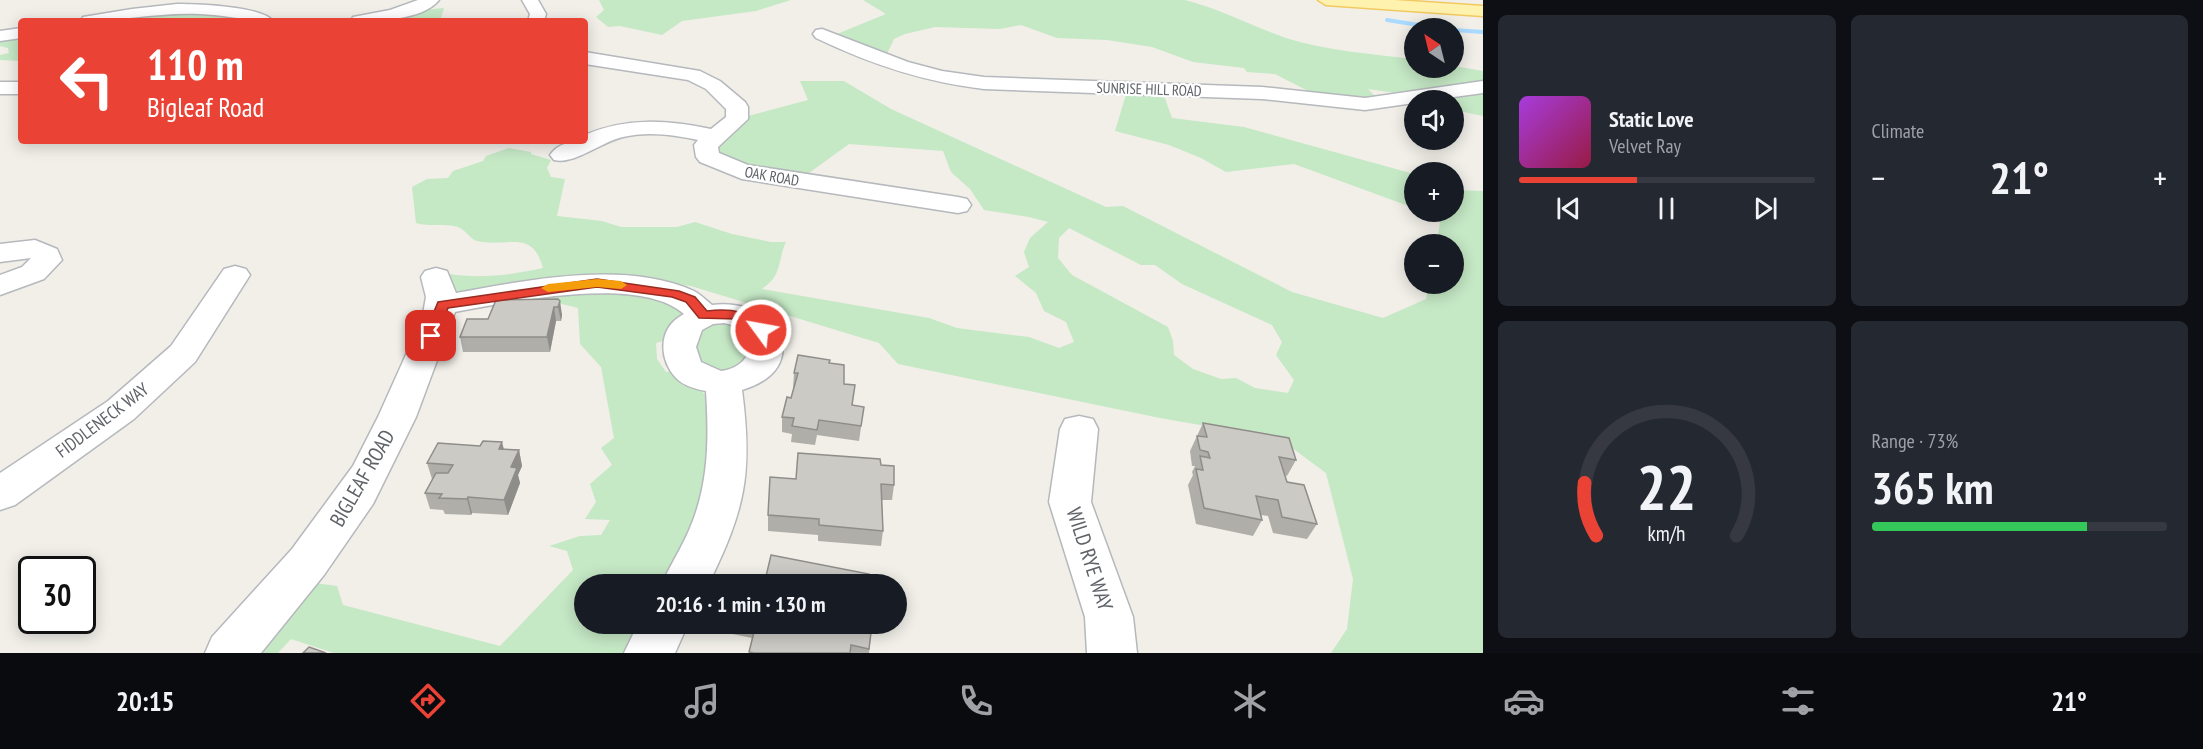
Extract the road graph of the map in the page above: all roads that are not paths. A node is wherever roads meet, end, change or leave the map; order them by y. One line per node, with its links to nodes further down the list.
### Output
1 (430, 0): 7 (street)
2 (530, 0): 8 (street)
3 (1326, 0): 4 (main road)
4 (1483, 11)
5 (108, 18): 6 (street)
6 (258, 18)
7 (372, 18)
8 (537, 18)
9 (18, 33): 11 (street)
10 (822, 34): 13 (street, SUNRISE HILL ROAD)
11 (0, 36)
12 (588, 58): 16 (street)
13 (1483, 87)
14 (0, 88): 15 (street)
15 (18, 88)
16 (716, 137): 17 (street); 20 (street, OAK ROAD)
17 (588, 142)
18 (584, 144): 19 (street)
19 (562, 155)
20 (958, 205)
21 (0, 253): 23 (street)
22 (235, 275): 27 (street, FIDDLENECK WAY)
23 (0, 286)
24 (704, 315): 25 (street); 25 (street); 30 (street, BIGLEAF ROAD)
25 (723, 383): 28 (street)
26 (1079, 429): 32 (street, WILD RYE WAY)
27 (0, 494)
28 (690, 574)
29 (659, 634): 31 (street)
30 (230, 653)
31 (649, 653)
32 (1112, 653)

